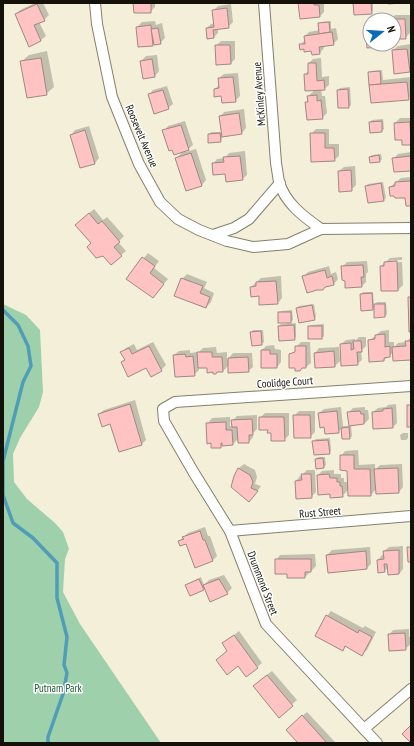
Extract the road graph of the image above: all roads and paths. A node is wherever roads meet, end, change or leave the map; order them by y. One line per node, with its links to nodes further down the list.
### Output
1 (95, 3): 6 (street, Roosevelt Avenue)
2 (264, 3): 3 (street, McKinley Avenue)
3 (280, 183): 5 (street, McKinley Avenue); 6 (street)
4 (411, 228): 5 (street, Roosevelt Avenue)
5 (321, 229): 6 (street, Roosevelt Avenue)
6 (213, 235)
7 (411, 386): 8 (street, Coolidge Court)
8 (163, 409): 10 (street, Drummond Street)
9 (411, 516): 10 (street, Rust Street)
10 (230, 531): 12 (street, Drummond Street)
11 (411, 690): 12 (street)
12 (364, 728): 13 (street, Drummond Street)
13 (377, 743)

